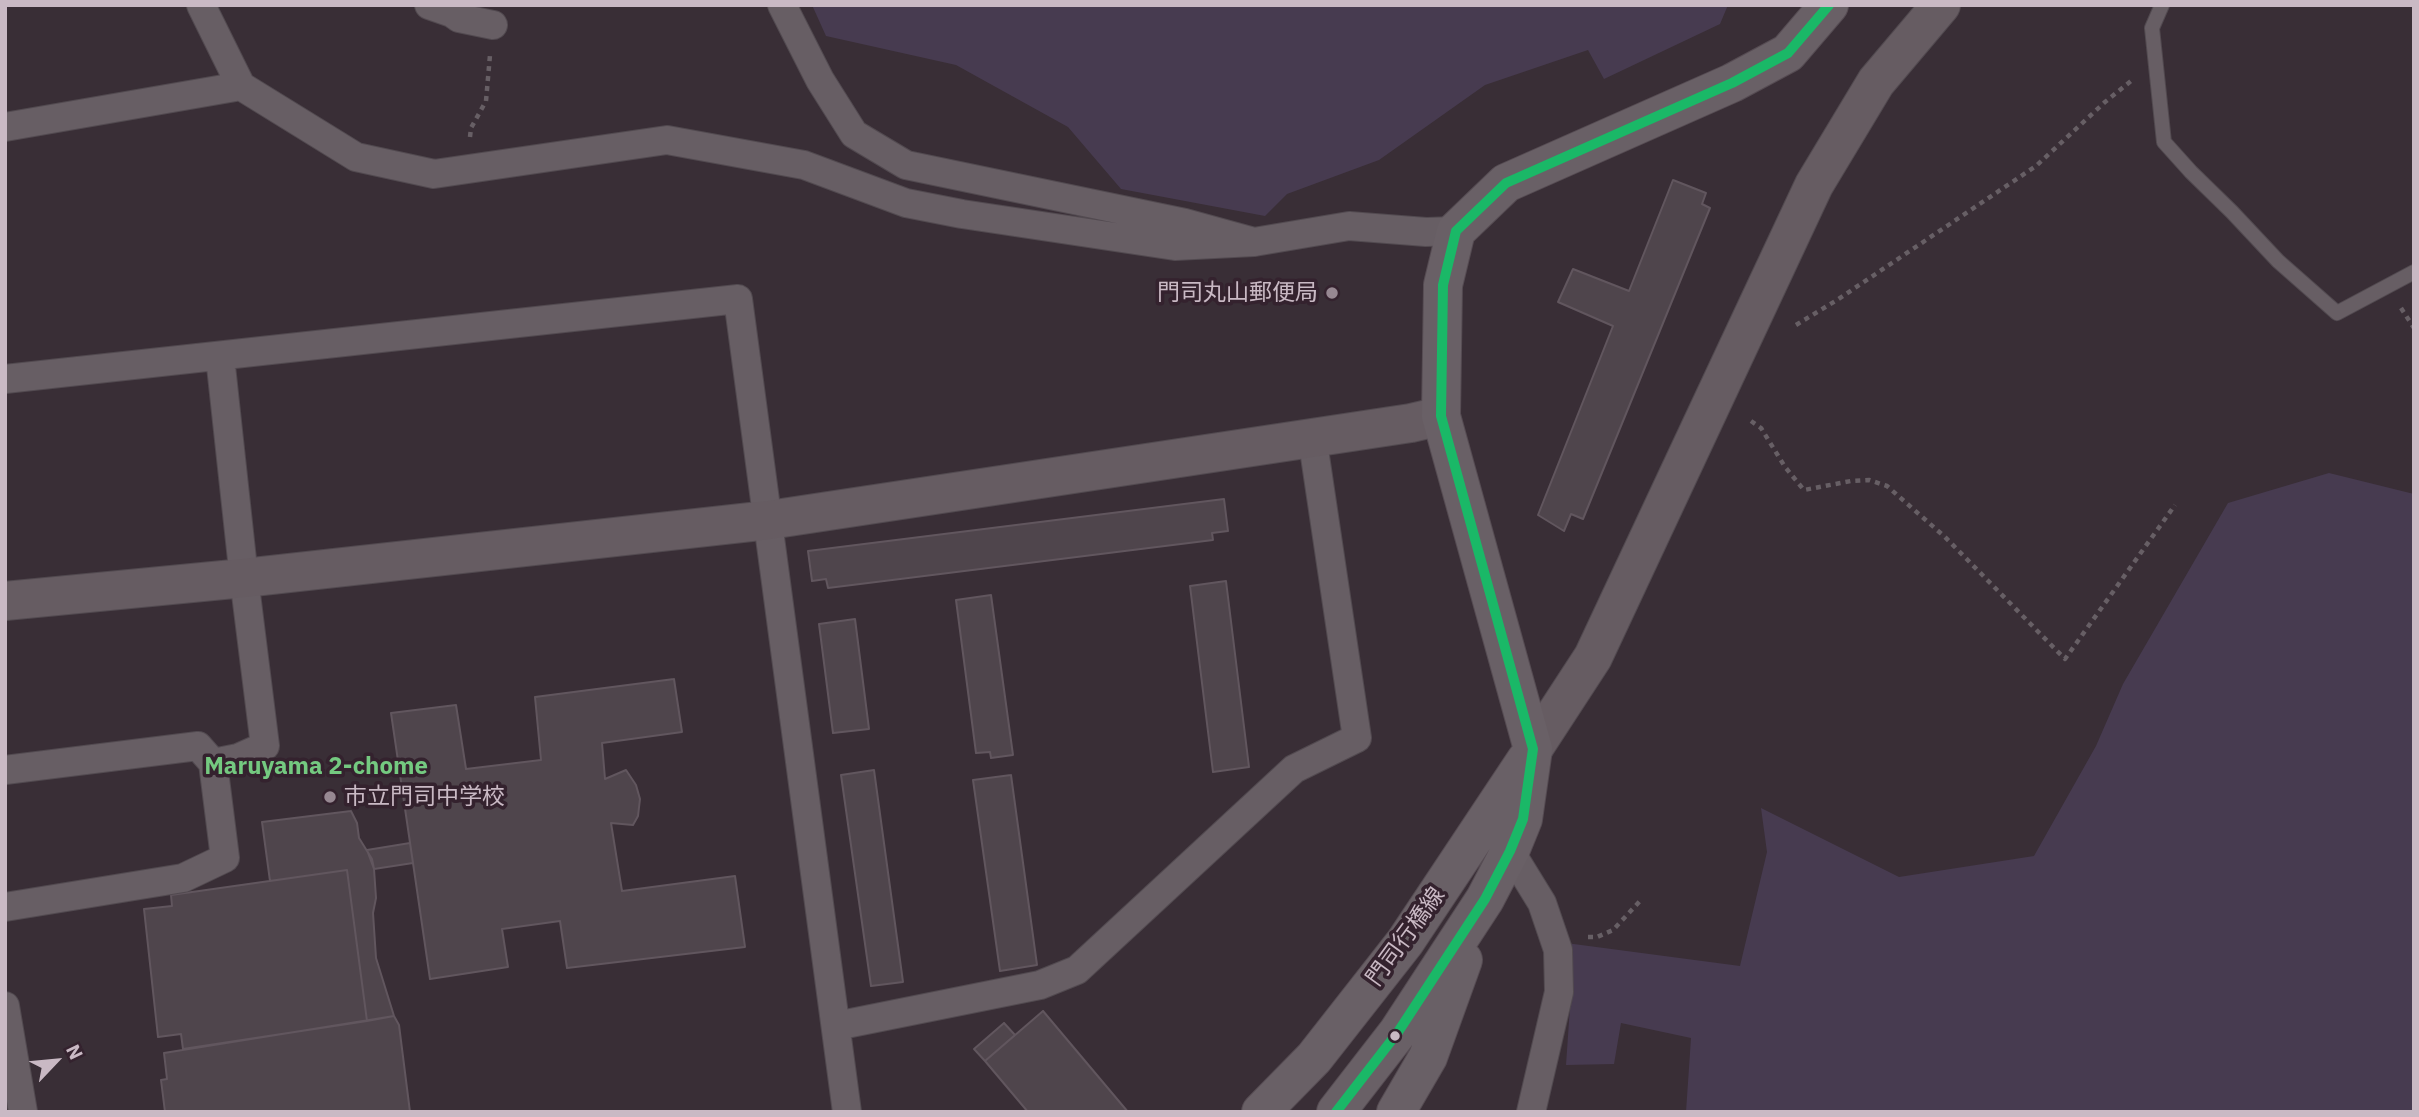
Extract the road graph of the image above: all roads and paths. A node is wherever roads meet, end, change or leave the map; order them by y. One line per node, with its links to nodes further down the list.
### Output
1 (201, 5): 9 (street)
2 (429, 5): 7 (street)
3 (782, 5): 13 (street)
4 (1829, 5): 12 (main road)
5 (1941, 5): 25 (street)
6 (2162, 5): 8 (lane)
7 (493, 25): 11 (path)
8 (2152, 28): 14 (lane); 15 (path)
9 (241, 86): 10 (street); 11 (street)
10 (5, 127)
11 (467, 169): 13 (street)
12 (1456, 231): 13 (street); 18 (main road, 門司行橋線)
13 (1254, 242)
14 (2414, 272)
15 (1796, 325)
16 (220, 356): 17 (street); 22 (street); 23 (street)
17 (5, 379)
18 (1441, 416): 20 (street); 25 (main road, 門司行橋線)
19 (1751, 421): 21 (path)
20 (1312, 436): 22 (street); 34 (street)
21 (2175, 505)
22 (769, 520): 23 (street); 34 (street)
23 (244, 578): 24 (street); 26 (street)
24 (5, 601)
25 (1533, 749): 28 (main road, 門司行橋線); 37 (main road, 門司行橋線)
26 (213, 763): 27 (street); 31 (street)
27 (5, 770)
28 (1510, 851): 29 (main road, 門司行橋線); 32 (street)
29 (1485, 899): 38 (main road, 門司行橋線); 39 (main road)
30 (1640, 901): 32 (path)
31 (5, 907)
32 (1554, 939): 40 (street)
33 (5, 1006): 35 (street)
34 (836, 1026): 36 (street)
35 (23, 1112)
36 (847, 1112)
37 (1261, 1112)
38 (1336, 1112)
39 (1396, 1112)
40 (1531, 1112)

